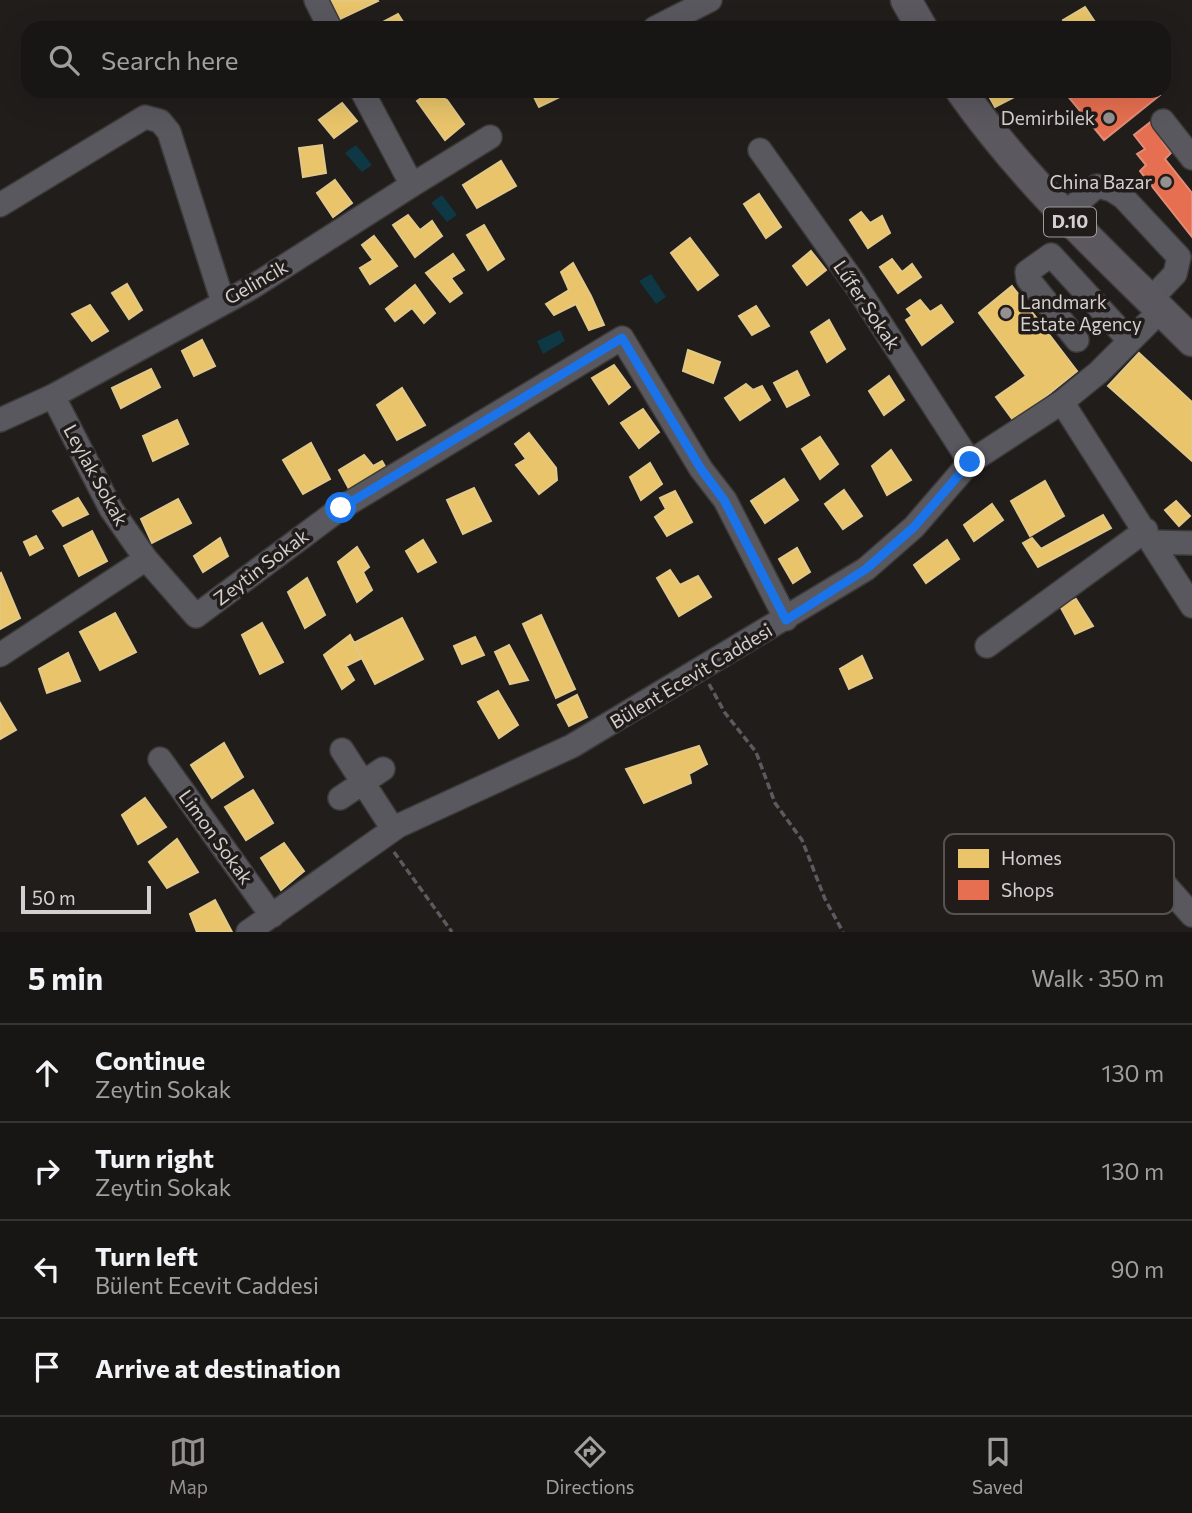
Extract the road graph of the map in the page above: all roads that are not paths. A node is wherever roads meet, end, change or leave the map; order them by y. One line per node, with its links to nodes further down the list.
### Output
1 (316, 0): 4 (street)
2 (710, 0): 5 (street)
3 (906, 0): 6 (main road)
4 (326, 21)
5 (669, 21)
6 (918, 21)
7 (366, 98): 13 (street)
8 (966, 98): 15 (main road, D.10)
9 (1163, 121): 12 (street)
10 (490, 137): 13 (street, Gelincik)
11 (760, 150): 23 (street, Lűfer Sokak)
12 (1192, 158)
13 (412, 185): 16 (street, Gelincik)
14 (0, 205): 16 (street)
15 (1063, 215): 17 (main road, D.10); 17 (street, Bülent Ecevit Caddesi)
16 (223, 302): 20 (street, Gelincik)
17 (1174, 319): 19 (street, Bülent Ecevit Caddesi)
18 (1077, 340): 19 (street)
19 (1129, 340): 21 (street, Bülent Ecevit Caddesi)
20 (53, 396): 22 (street, Gelincik); 26 (street, Leylak Sokak)
21 (1062, 402): 23 (street, Bülent Ecevit Caddesi); 24 (street)
22 (0, 420)
23 (970, 462): 29 (street, Bülent Ecevit Caddesi)
24 (1149, 536): 25 (street); 27 (street); 30 (street)
25 (1192, 543)
26 (146, 559): 28 (street, Leylak Sokak); 31 (street)
27 (1192, 607)
28 (196, 616): 29 (street, Zeytin Sokak)
29 (786, 620): 37 (street, Bülent Ecevit Caddesi)
30 (987, 646)
31 (0, 655)
32 (342, 750): 35 (street)
33 (160, 759): 40 (street, Limon Sokak)
34 (383, 769): 35 (street)
35 (364, 784): 36 (street); 37 (street)
36 (340, 798)
37 (387, 832): 40 (street, Bülent Ecevit Caddesi)
38 (1174, 895): 39 (street)
39 (1192, 915)
40 (272, 916): 41 (street, Bülent Ecevit Caddesi)
41 (247, 932)

